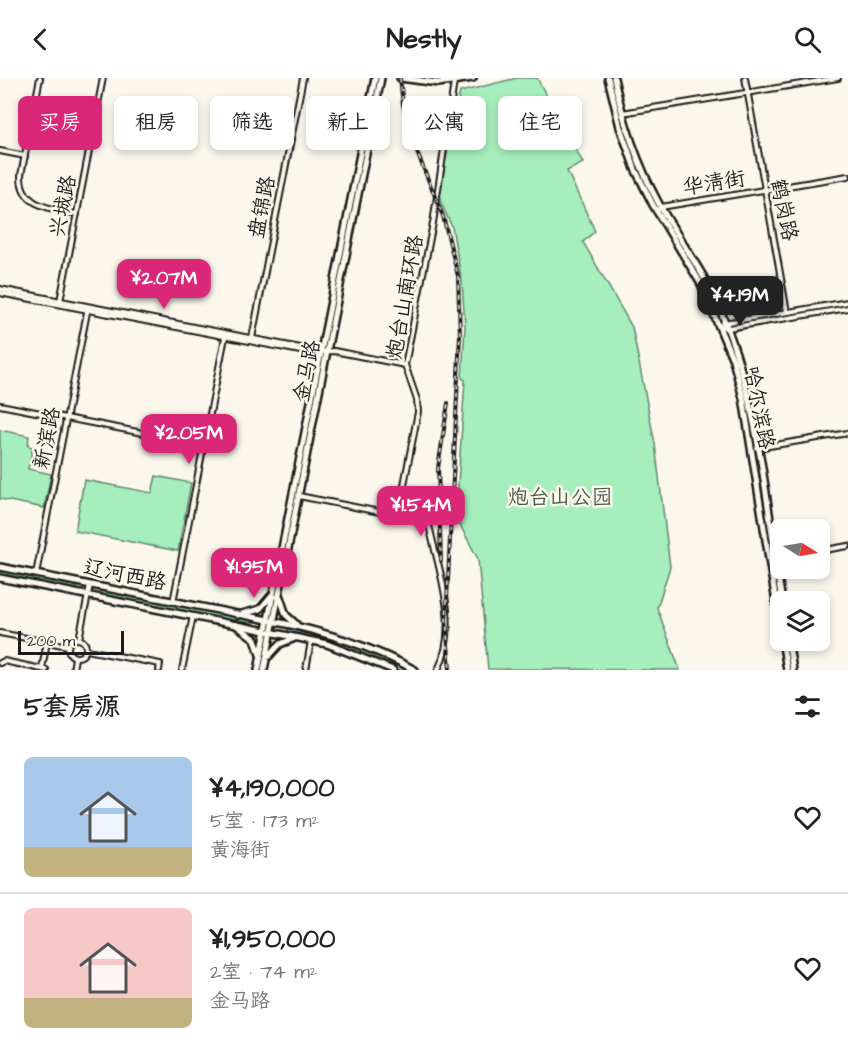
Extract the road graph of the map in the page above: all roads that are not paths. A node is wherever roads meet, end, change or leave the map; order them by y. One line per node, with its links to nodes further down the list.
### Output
1 (40, 78): 16 (street)
2 (104, 78): 20 (street, 兴城路)
3 (303, 78): 29 (street, 盘锦路)
4 (375, 78): 30 (main road, 金马路)
5 (381, 78): 30 (main road, 金马路)
6 (400, 78): 12 (main road)
7 (473, 78): 12 (main road)
8 (608, 78): 14 (main road, 哈尔滨路)
9 (614, 78): 14 (main road, 哈尔滨路)
10 (745, 78): 13 (street, 鹤岗路)
11 (838, 78): 13 (street)
12 (454, 82): 31 (street, 炮台山南环路)
13 (748, 93): 14 (street); 18 (street, 鹤岗路)
14 (619, 114): 19 (main road, 哈尔滨路)
15 (0, 151): 16 (street)
16 (25, 156): 20 (street)
17 (848, 177): 18 (street, 华清街)
18 (765, 190): 19 (street, 华清街); 26 (street, 鹤岗路)
19 (658, 209): 27 (main road, 哈尔滨路)
20 (77, 214): 22 (street, 兴城路)
21 (0, 291): 22 (street)
22 (59, 302): 24 (street)
23 (848, 302): 26 (street)
24 (88, 308): 28 (street); 33 (street, 新滨路)
25 (848, 308): 27 (street)
26 (787, 312): 27 (street)
27 (725, 325): 36 (main road, 哈尔滨路)
28 (226, 335): 29 (street); 35 (street)
29 (251, 340): 30 (street)
30 (323, 353): 31 (street); 37 (main road, 金马路); 48 (main road, 金马路)
31 (405, 365): 38 (street, 炮台山南环路)
32 (0, 405): 33 (street)
33 (66, 418): 35 (street); 43 (street, 新滨路)
34 (848, 433): 36 (street)
35 (204, 445): 52 (street)
36 (754, 449): 39 (main road, 哈尔滨路)
37 (299, 496): 38 (street); 48 (main road, 金马路)
38 (398, 516): 82 (street)
39 (770, 532)
40 (848, 546): 41 (street)
41 (830, 549)
42 (0, 567): 43 (main road, 辽河西路)
43 (35, 574): 45 (main road, 辽河西路)
44 (0, 578): 49 (main road, 辽河西路)
45 (79, 583): 46 (main road, 辽河西路); 49 (main road)
46 (90, 585): 47 (main road, 辽河西路); 50 (street)
47 (100, 587): 51 (main road); 52 (main road, 辽河西路)
48 (277, 590): 53 (main road); 55 (main road, 金马路); 58 (main road)
49 (77, 594): 50 (main road, 辽河西路)
50 (88, 596): 51 (main road, 辽河西路); 63 (street)
51 (98, 598): 54 (main road, 辽河西路)
52 (173, 602): 53 (main road, 辽河西路)
53 (238, 615): 55 (main road, 辽河西路)
54 (193, 616): 57 (main road, 辽河西路); 76 (street)
55 (271, 621): 56 (main road, 辽河西路); 59 (main road, 金马路)
56 (287, 624): 58 (main road, 辽河西路); 61 (main road)
57 (236, 625): 59 (main road, 辽河西路); 71 (main road)
58 (303, 627): 81 (main road, 辽河西路)
59 (269, 632): 61 (main road, 辽河西路); 71 (main road, 金马路)
60 (0, 633): 65 (street)
61 (285, 634): 62 (main road, 辽河西路)
62 (301, 638): 64 (main road, 辽河西路); 71 (main road)
63 (79, 639): 66 (street); 67 (street)
64 (312, 640): 79 (street); 80 (main road, 辽河西路)
65 (47, 642): 66 (street); 73 (street)
66 (68, 646): 70 (street)
67 (87, 650): 70 (street); 75 (street)
68 (784, 651): 83 (main road)
69 (790, 651): 84 (main road)
70 (75, 658): 74 (street)
71 (263, 662): 77 (main road, 金马路); 78 (main road, 金马路)
72 (0, 663): 73 (street)
73 (44, 669)
74 (73, 670)
75 (159, 670)
76 (182, 670)
77 (258, 670)
78 (264, 670)
79 (306, 670)
80 (393, 670)
81 (415, 670)
82 (438, 670)
83 (787, 670)
84 (793, 670)

